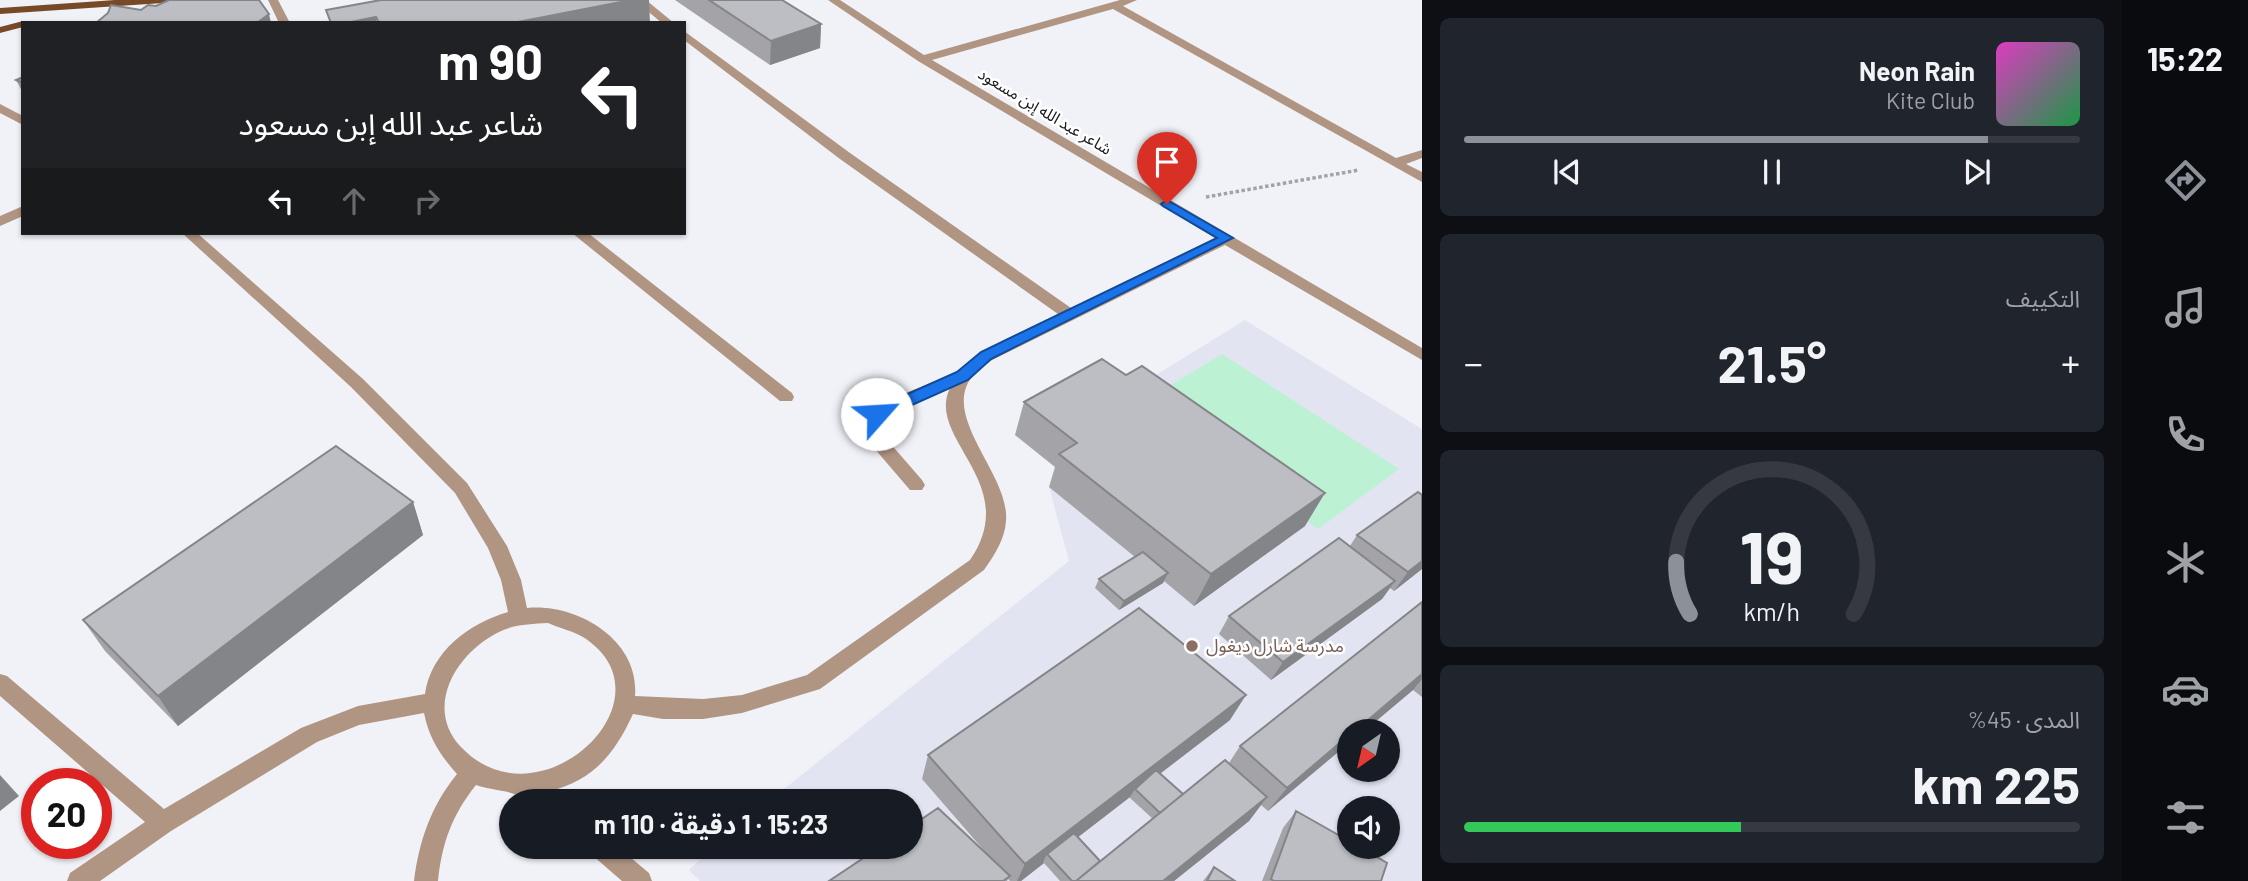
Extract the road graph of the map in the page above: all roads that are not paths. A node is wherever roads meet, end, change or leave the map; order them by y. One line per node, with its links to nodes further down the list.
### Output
1 (163, 0): 7 (main road)
2 (273, 0): 10 (street)
3 (639, 0): 11 (street)
4 (833, 0): 15 (street, شاعر عبد الله إبن مسعود)
5 (1132, 0): 6 (street)
6 (1114, 5): 15 (street); 19 (street)
7 (62, 8): 8 (main road); 9 (main road)
8 (0, 11)
9 (29, 21)
10 (284, 21)
11 (666, 21)
12 (21, 24): 13 (main road)
13 (0, 30)
14 (686, 36): 26 (street)
15 (922, 59): 25 (street, شاعر عبد الله إبن مسعود)
16 (0, 108): 17 (street)
17 (21, 120)
18 (1422, 154): 19 (street)
19 (1395, 163): 20 (street)
20 (1422, 178)
21 (21, 211): 22 (street)
22 (0, 222)
23 (191, 235): 31 (street)
24 (582, 235): 29 (street)
25 (1227, 238): 26 (street); 27 (street, شاعر عبد الله إبن مسعود)
26 (1070, 315): 28 (street)
27 (1422, 355)
28 (963, 376): 30 (street); 34 (street)
29 (786, 397)
30 (916, 485)
31 (519, 617): 33 (street); 34 (street)
32 (0, 683): 38 (street)
33 (433, 702): 35 (street); 38 (street)
34 (626, 704): 36 (street)
35 (472, 772): 36 (street); 41 (street)
36 (526, 784): 37 (street)
37 (532, 789)
38 (163, 823): 40 (street)
39 (614, 859): 42 (street)
40 (79, 881)
41 (427, 881)
42 (640, 881)

